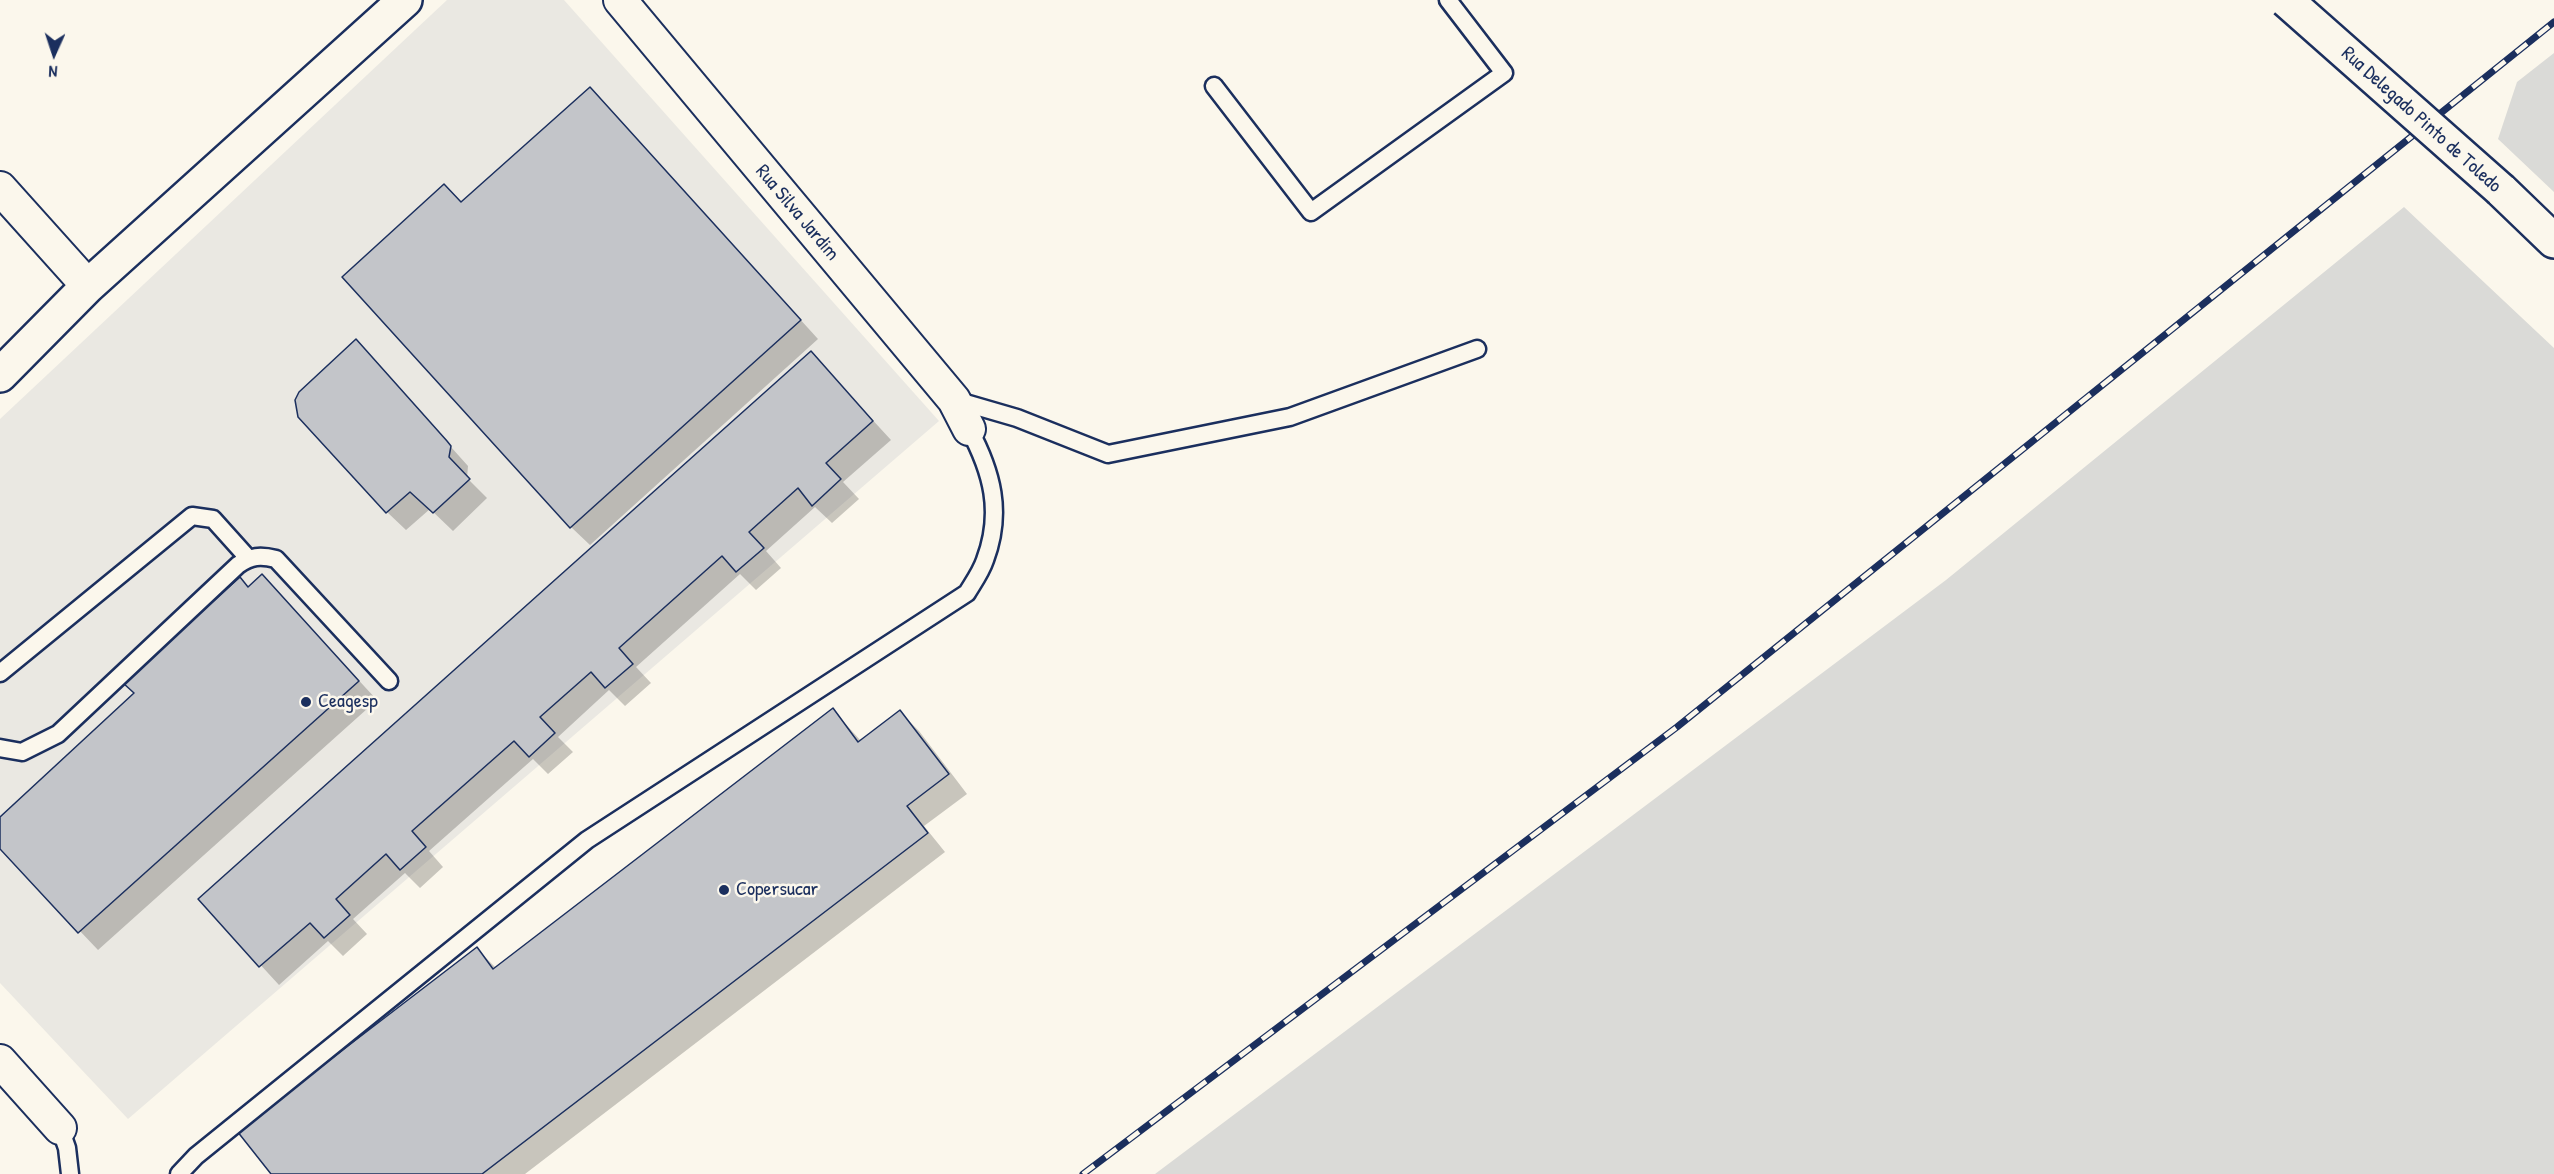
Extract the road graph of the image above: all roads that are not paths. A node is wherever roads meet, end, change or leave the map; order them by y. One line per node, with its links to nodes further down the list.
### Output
1 (405, 0): 8 (main road)
2 (620, 0): 11 (street, Rua Silva Jardim)
3 (1448, 0): 5 (lane)
4 (2286, 0): 7 (main road, Rua Delegado Pinto de Toledo, bridge)
5 (1214, 86)
6 (0, 188): 8 (street)
7 (2554, 242)
8 (88, 286): 10 (main road)
9 (1477, 349): 11 (lane)
10 (0, 375)
11 (954, 400): 12 (street, Rua Silva Jardim)
12 (969, 429): 20 (lane)
13 (248, 558): 14 (lane); 15 (lane); 16 (lane)
14 (0, 673)
15 (388, 681)
16 (0, 748)
17 (0, 1060): 18 (street)
18 (60, 1128): 19 (lane)
19 (70, 1174)
20 (179, 1174)

